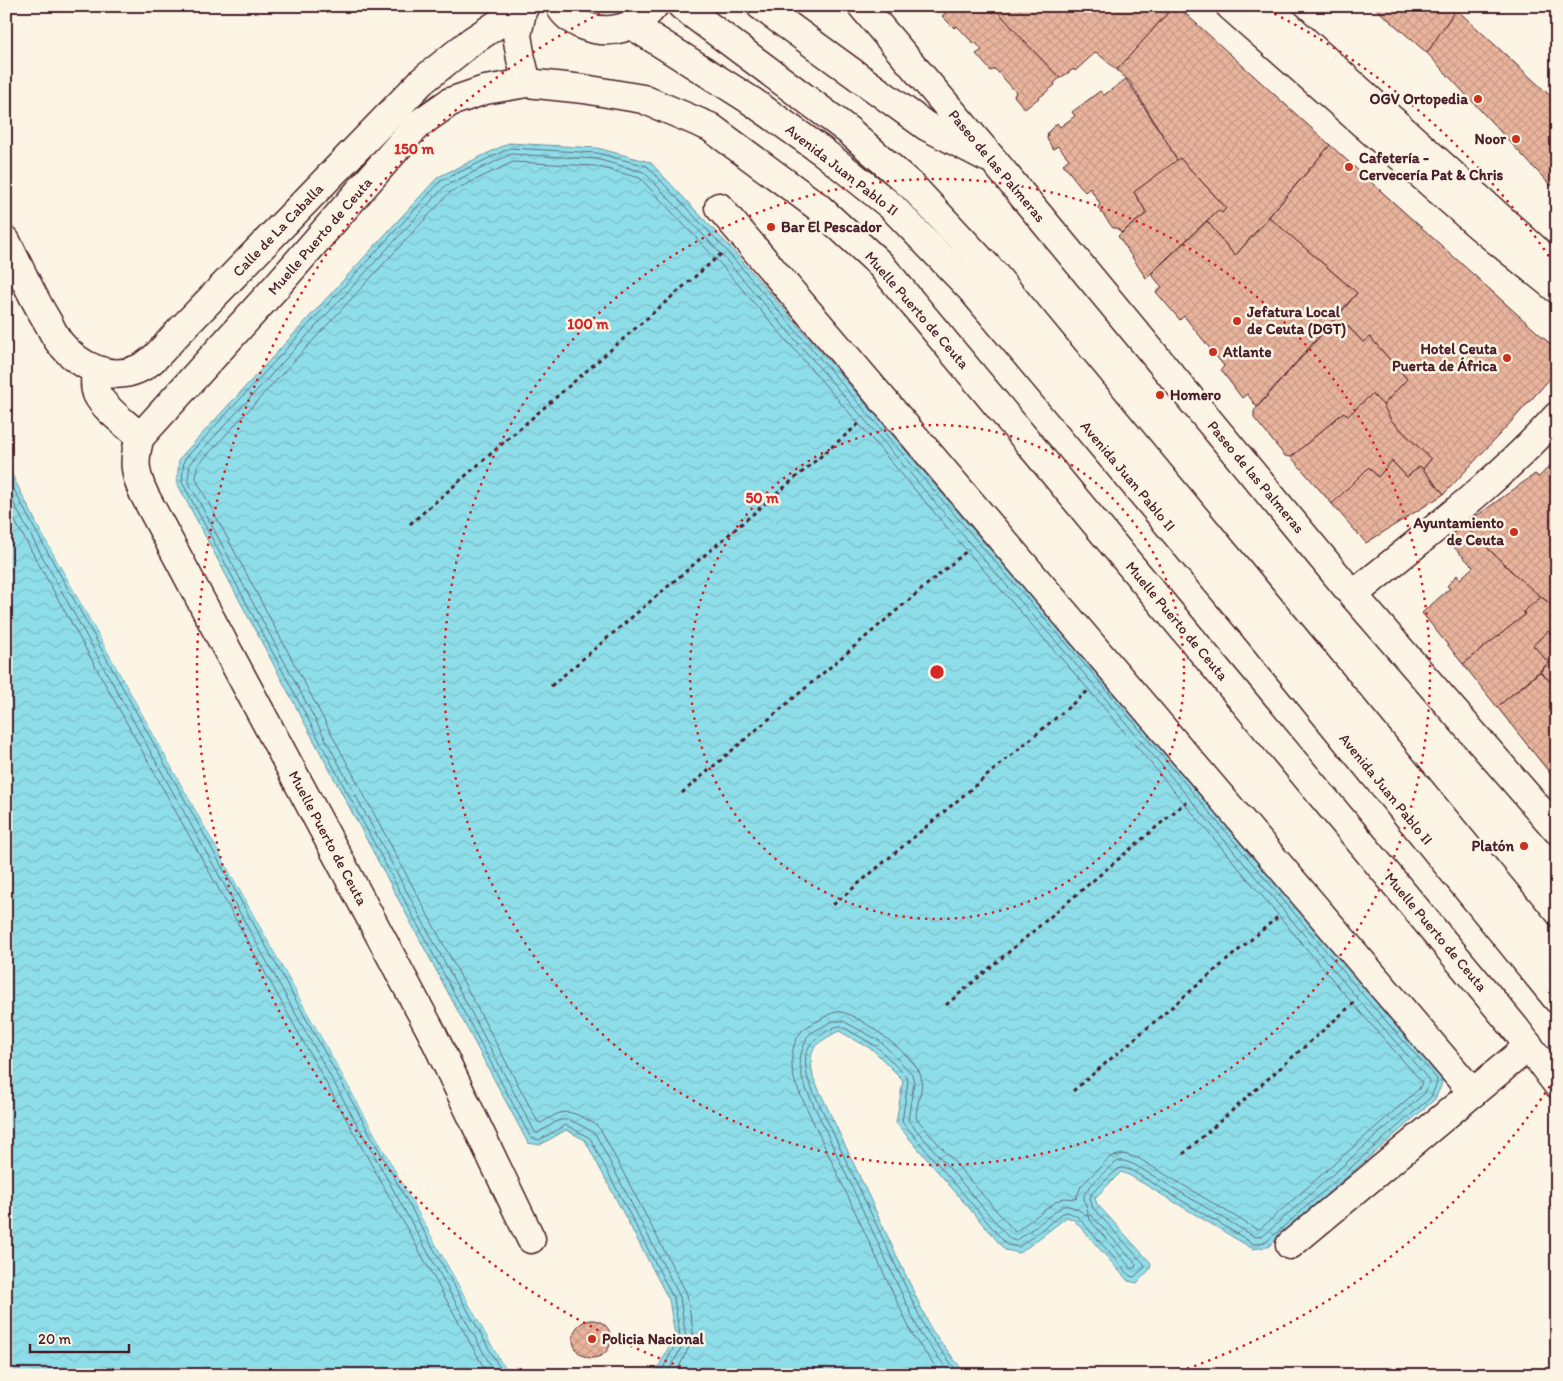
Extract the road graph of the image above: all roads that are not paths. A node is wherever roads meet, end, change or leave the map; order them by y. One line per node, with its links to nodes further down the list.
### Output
1 (560, 6): 9 (street)
2 (654, 6): 9 (street)
3 (682, 6): 23 (street, Avenida Juan Pablo II)
4 (761, 6): 12 (street)
5 (862, 6): 11 (street, Paseo de las Palmeras)
6 (1230, 6): 17 (street)
7 (1266, 6): 16 (street)
8 (524, 7): 10 (street); 18 (street, Calle de La Caballa)
9 (632, 25): 24 (street, Avenida Juan Pablo II)
10 (527, 83): 20 (street, Muelle Puerto de Ceuta); 25 (street, Muelle Puerto de Ceuta)
11 (940, 98): 12 (street, Paseo de las Palmeras); 13 (street, Paseo de las Palmeras)
12 (926, 126): 13 (street)
13 (994, 161): 21 (street, Paseo de las Palmeras)
14 (719, 207): 27 (street)
15 (6, 241): 18 (street, Calle de La Caballa)
16 (1557, 268)
17 (1557, 289)
18 (97, 370): 20 (street)
19 (1557, 416): 21 (street)
20 (140, 437): 28 (street, Muelle Puerto de Ceuta)
21 (1353, 595): 22 (street, Paseo de las Palmeras)
22 (1557, 830)
23 (1557, 956)
24 (1557, 999)
25 (1529, 1046): 26 (street, Muelle Puerto de Ceuta); 27 (street)
26 (1557, 1084)
27 (1473, 1093): 29 (street)
28 (531, 1239)
29 (1290, 1245)

